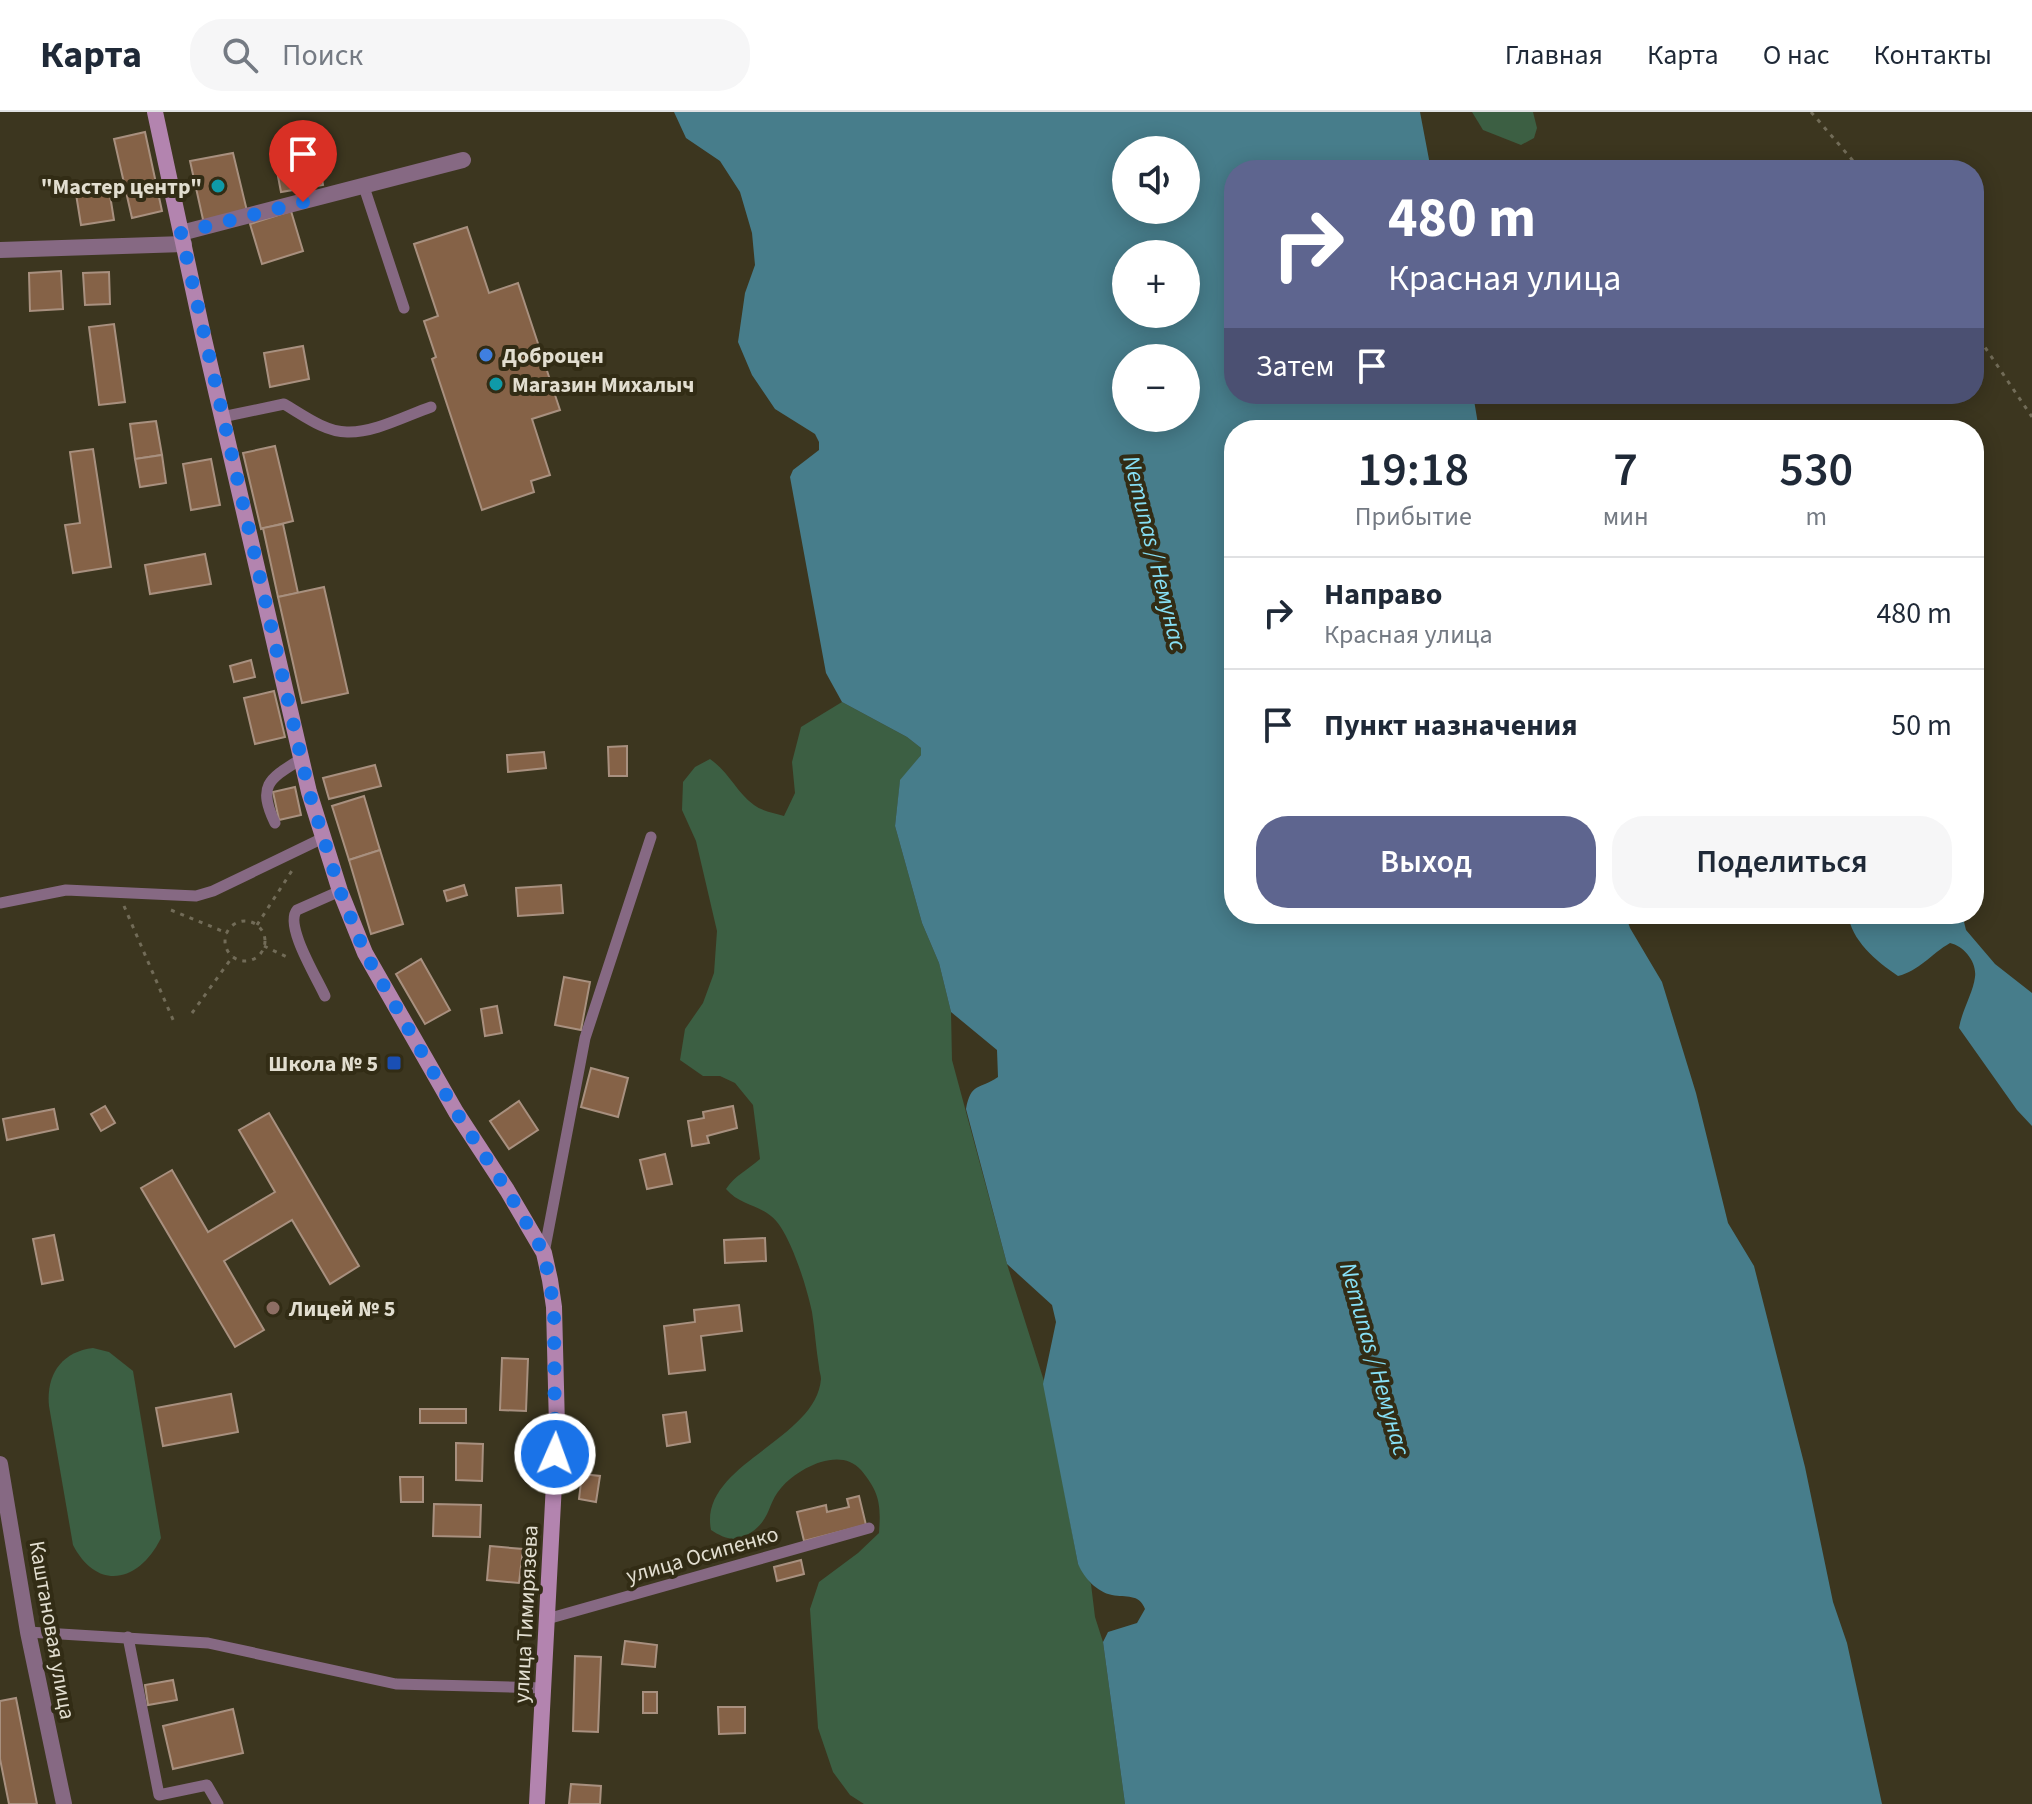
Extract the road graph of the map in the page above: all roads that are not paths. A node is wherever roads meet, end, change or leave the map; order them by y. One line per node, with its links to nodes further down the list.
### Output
1 (155, 112): 4 (main road, улица Тимирязева)
2 (463, 160): 3 (street)
3 (364, 187): 4 (street); 6 (lane)
4 (182, 239): 5 (street); 8 (main road, улица Тимирязева)
5 (0, 250)
6 (404, 308)
7 (431, 407): 8 (lane)
8 (222, 417): 9 (main road, улица Тимирязева)
9 (301, 759): 10 (lane); 12 (main road, улица Тимирязева)
10 (275, 823)
11 (651, 837): 16 (lane)
12 (315, 842): 13 (main road, улица Тимирязева); 14 (lane)
13 (340, 891): 15 (lane); 16 (main road, улица Тимирязева)
14 (0, 903)
15 (325, 996)
16 (544, 1253): 20 (main road, улица Тимирязева)
17 (0, 1464): 18 (street, Каштановая улица)
18 (5, 1524): 21 (street, Каштановая улица)
19 (869, 1528): 20 (lane, улица Осипенко)
20 (547, 1619): 23 (main road, улица Тимирязева)
21 (28, 1632): 22 (lane); 24 (street, Каштановая улица)
22 (128, 1637): 23 (lane); 25 (lane)
23 (543, 1688): 26 (main road, улица Тимирязева)
24 (64, 1804)
25 (218, 1804)
26 (537, 1804)

